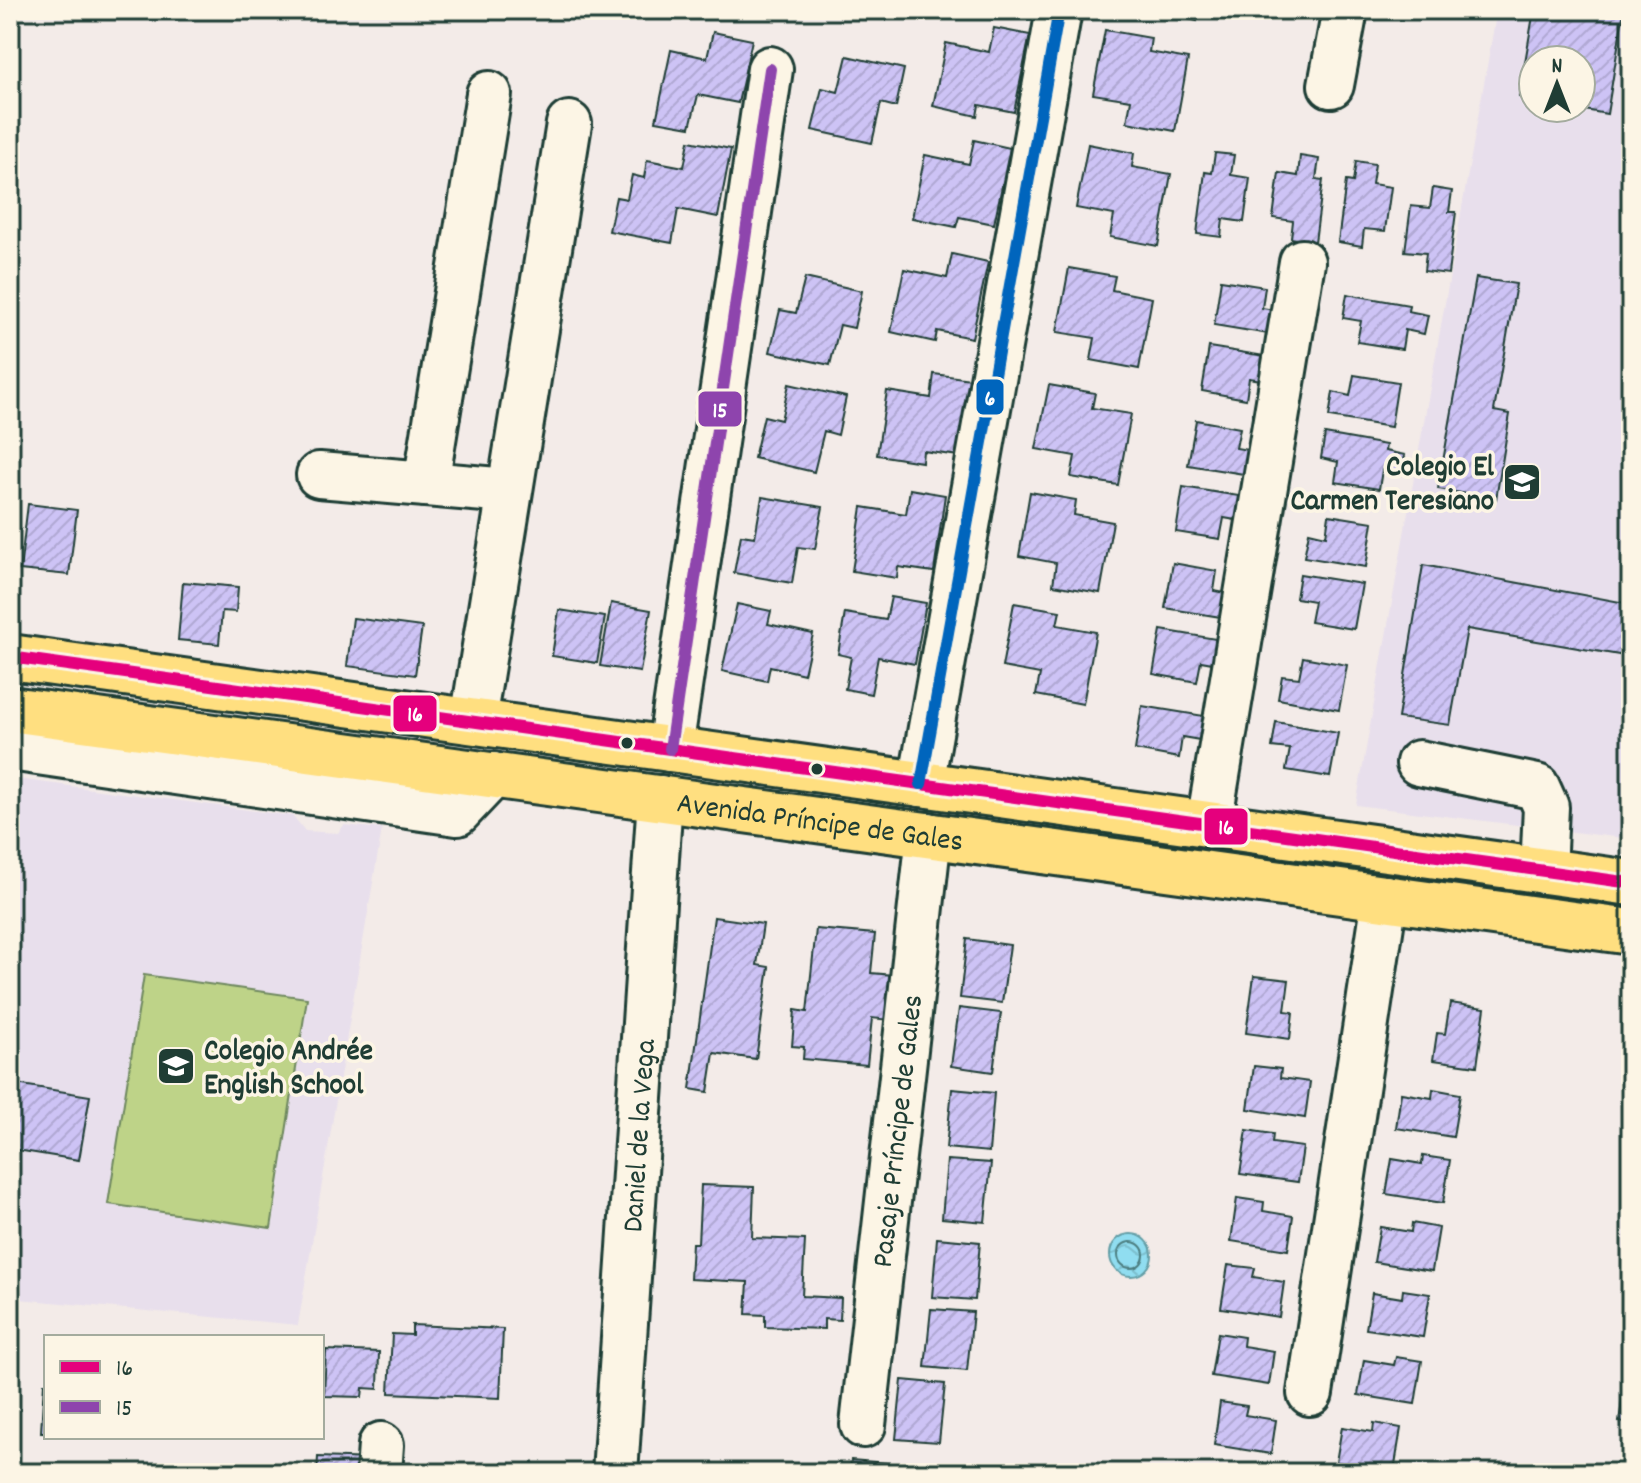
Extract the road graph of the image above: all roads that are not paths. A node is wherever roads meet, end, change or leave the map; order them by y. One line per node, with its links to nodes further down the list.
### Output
1 (1059, 10): 18 (street)
2 (1345, 10): 4 (street)
3 (770, 69): 15 (street)
4 (1331, 85)
5 (489, 94): 9 (street)
6 (569, 124): 10 (street)
7 (1302, 262): 20 (street)
8 (319, 475): 9 (street)
9 (426, 484): 10 (street)
10 (509, 491): 13 (street)
11 (10, 657): 13 (main road, Avenida Príncipe de Gales)
12 (10, 709): 17 (main road, Avenida Príncipe de Gales)
13 (473, 721): 15 (main road, Avenida Príncipe de Gales)
14 (10, 748): 17 (street)
15 (670, 749): 18 (main road, Avenida Príncipe de Gales)
16 (1419, 763): 22 (street)
17 (493, 775): 19 (main road, Avenida Príncipe de Gales)
18 (921, 784): 20 (main road, Avenida Príncipe de Gales)
19 (660, 798): 21 (main road, Avenida Príncipe de Gales); 28 (street, Daniel de la Vega)
20 (1209, 824): 22 (main road, Avenida Príncipe de Gales)
21 (929, 835): 24 (main road, Avenida Príncipe de Gales); 27 (street, Pasaje Príncipe de Gales)
22 (1543, 871): 23 (main road, Avenida Príncipe de Gales)
23 (1631, 883)
24 (1385, 898): 25 (main road, Avenida Príncipe de Gales); 26 (street)
25 (1631, 932)
26 (1310, 1393)
27 (863, 1425)
28 (615, 1473)

